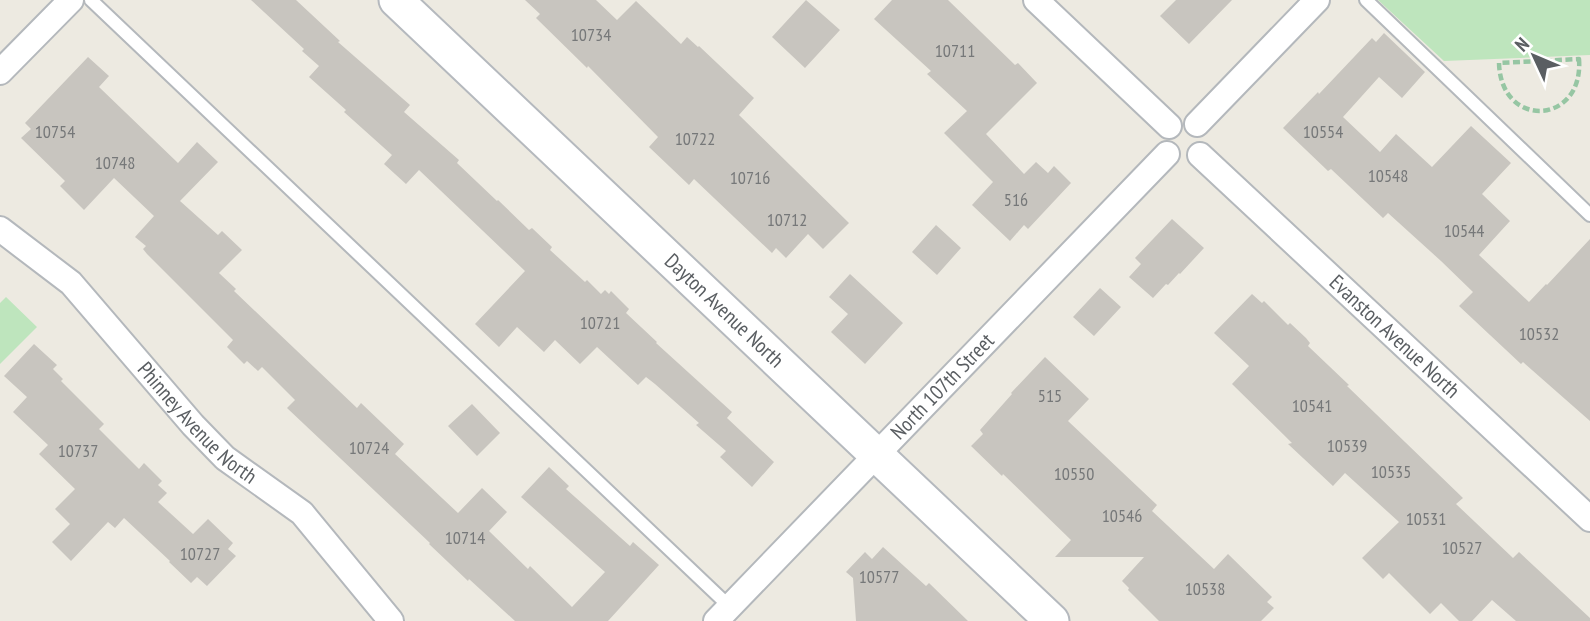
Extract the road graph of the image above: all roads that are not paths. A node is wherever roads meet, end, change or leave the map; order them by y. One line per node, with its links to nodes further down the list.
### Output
1 (71, 0): 7 (street)
2 (91, 0): 16 (lane)
3 (396, 0): 14 (street, Dayton Avenue North)
4 (1036, 0): 9 (street)
5 (1317, 0): 8 (street)
6 (1366, 0): 12 (lane)
7 (0, 72)
8 (1198, 124): 9 (street); 11 (street)
9 (1169, 126): 10 (street)
10 (1167, 154): 11 (street); 14 (street, North 107th Street)
11 (1200, 155): 15 (street, Evanston Avenue North)
12 (1590, 215)
13 (0, 229): 17 (street, Phinney Avenue North)
14 (878, 455): 16 (street, North 107th Street); 18 (street, Dayton Avenue North)
15 (1590, 519)
16 (723, 614)
17 (391, 621)
18 (1052, 621)

